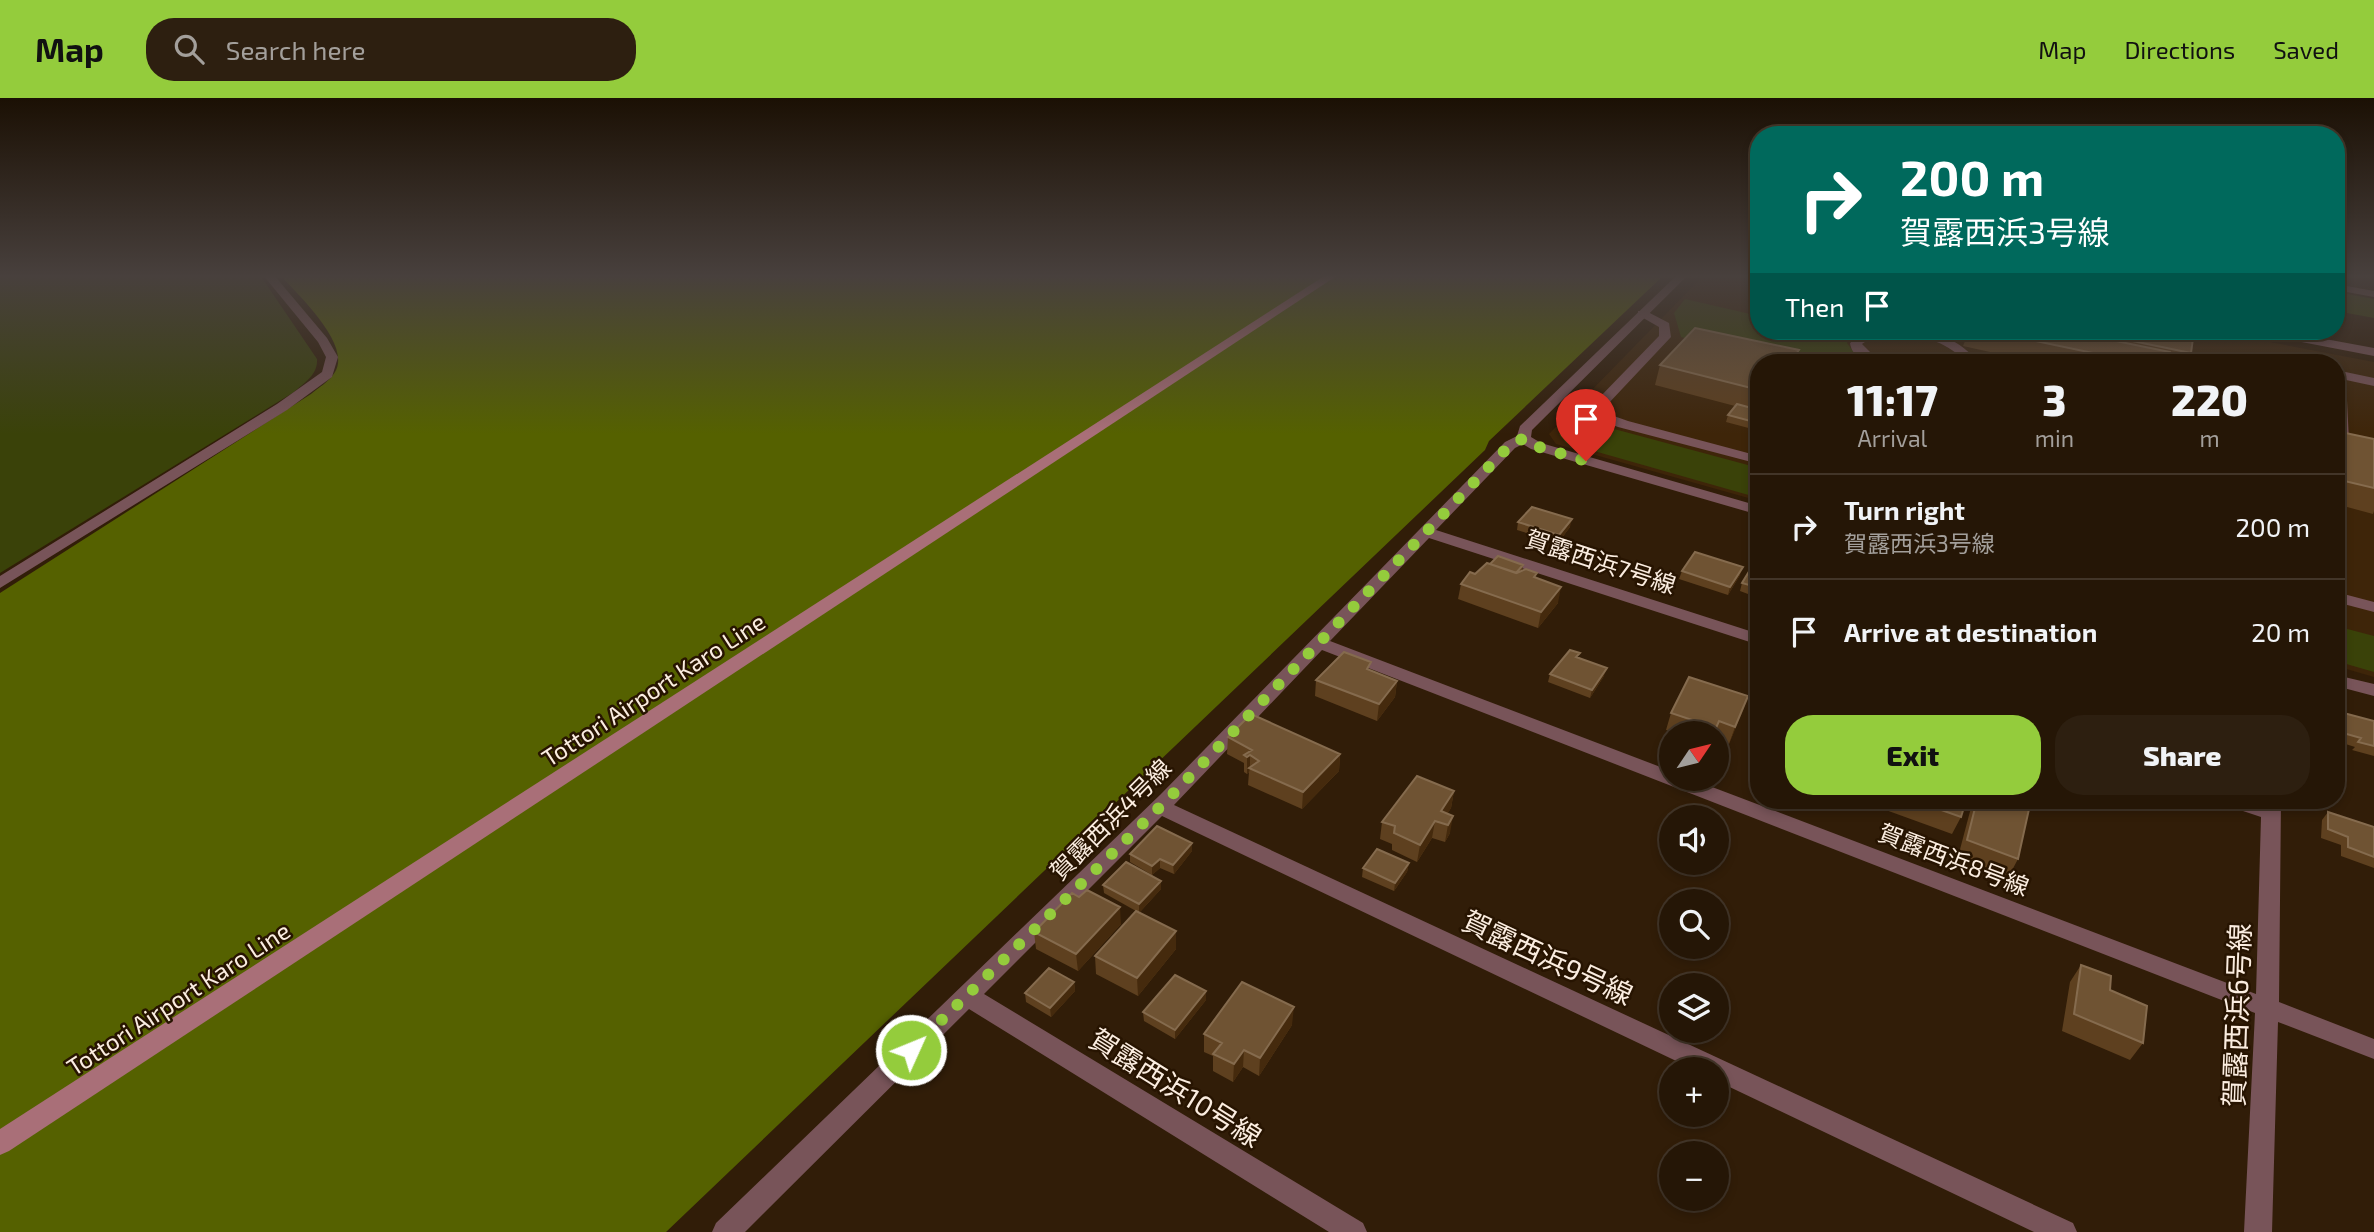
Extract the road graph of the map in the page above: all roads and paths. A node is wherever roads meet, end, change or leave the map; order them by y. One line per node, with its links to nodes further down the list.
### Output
1 (312, 328): 17 (street)
2 (1252, 328): 31 (main road, Tottori Airport Karo Line)
3 (1627, 328): 13 (street, 賀露西浜4号線)
4 (1665, 328): 14 (street)
5 (1858, 340): 9 (street)
6 (1940, 340): 10 (street)
7 (2312, 340): 8 (street)
8 (2374, 352)
9 (1864, 354)
10 (1966, 354)
11 (2345, 376): 12 (street)
12 (2374, 382)
13 (1524, 438): 15 (street); 16 (street, 賀露西浜4号線)
14 (1750, 458)
15 (1750, 508)
16 (1426, 532): 20 (street, 賀露西浜7号線); 21 (street, 賀露西浜4号線)
17 (0, 583)
18 (2345, 599): 19 (street)
19 (2374, 607)
20 (1750, 637)
21 (1319, 643): 24 (street, 賀露西浜4号線); 26 (street, 賀露西浜8号線)
22 (2345, 682): 23 (street)
23 (2374, 690)
24 (1160, 807): 28 (street, 賀露西浜4号線); 34 (street, 賀露西浜9号線)
25 (1750, 809): 29 (street, 賀露西浜8号線)
26 (1750, 809)
27 (2270, 809): 29 (street, 賀露西浜6号線)
28 (967, 996): 32 (street, 賀露西浜4号線); 33 (street, 賀露西浜10号線)
29 (2267, 1008): 30 (street, 賀露西浜8号線); 35 (street, 賀露西浜6号線)
30 (2374, 1049)
31 (0, 1143)
32 (726, 1232)
33 (1353, 1232)
34 (2063, 1232)
35 (2258, 1232)

